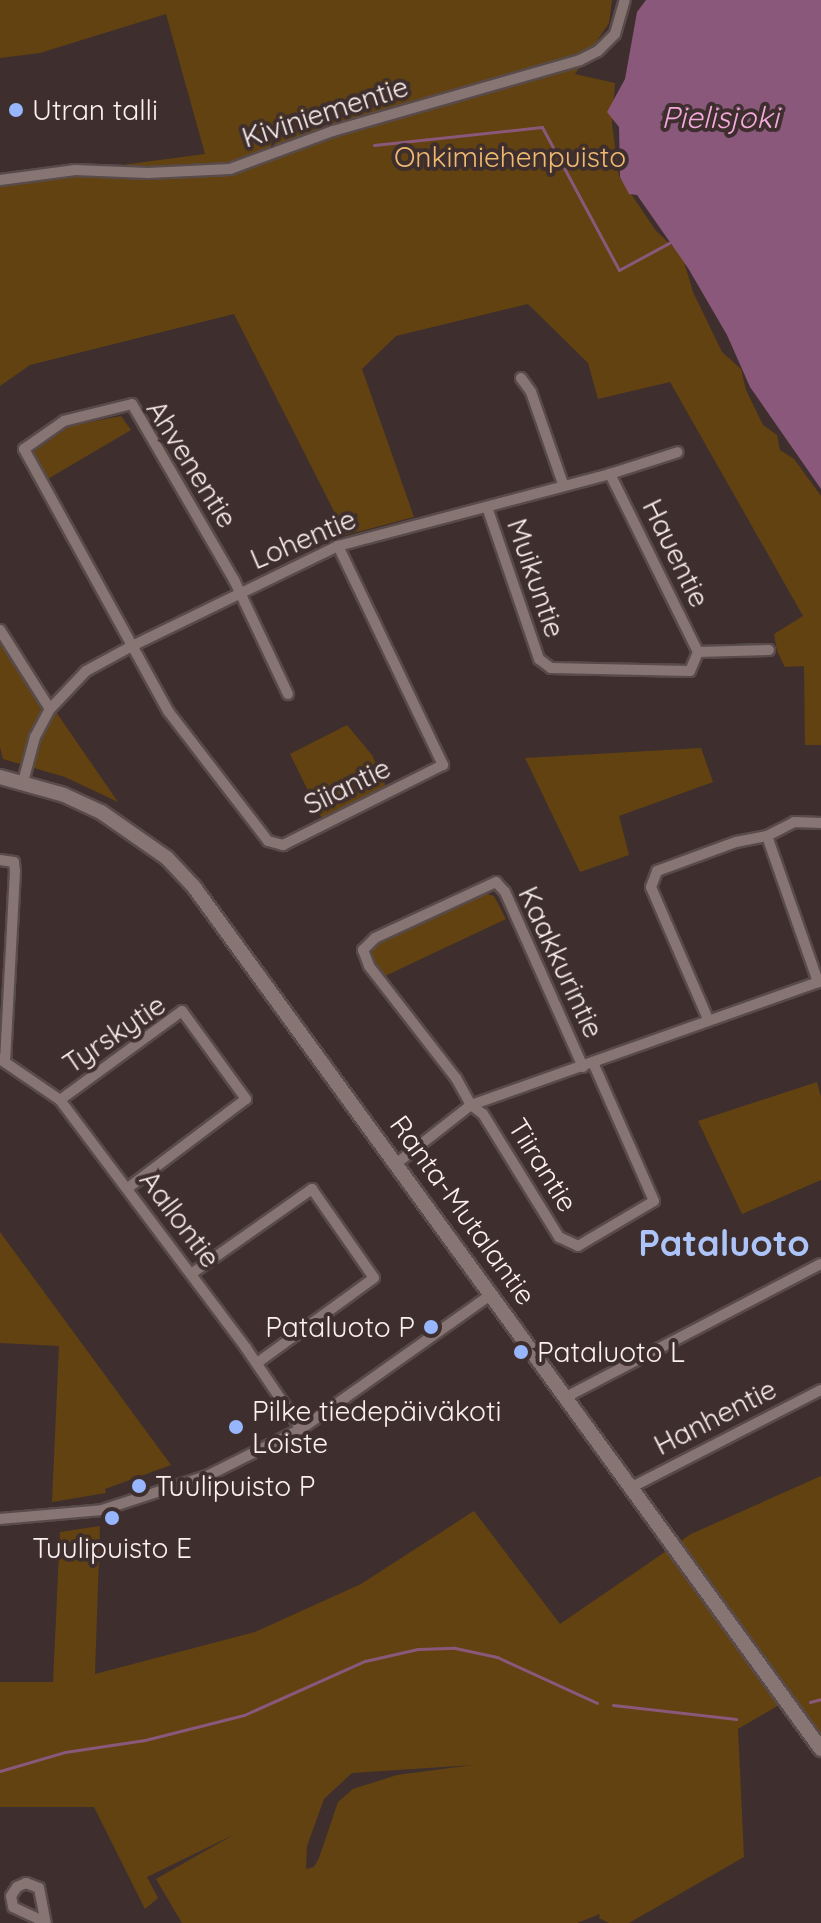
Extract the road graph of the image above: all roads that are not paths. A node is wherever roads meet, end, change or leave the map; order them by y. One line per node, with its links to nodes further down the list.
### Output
1 (625, 0): 2 (street, Kiviniementie)
2 (0, 180)
3 (521, 378): 6 (street)
4 (678, 452): 5 (street, Lohentie)
5 (610, 474): 6 (street, Lohentie); 13 (street, Hauentie)
6 (563, 484): 7 (street, Lohentie)
7 (487, 507): 8 (street, Lohentie); 13 (street, Muikuntie)
8 (338, 546): 9 (street, Lohentie); 11 (street, Siiantie)
9 (239, 593): 11 (street, Lohentie); 11 (street, Ahvenentie); 14 (street)
10 (0, 630): 15 (street)
11 (132, 646): 15 (street, Lohentie)
12 (769, 650): 13 (street)
13 (698, 652)
14 (288, 694)
15 (50, 709): 17 (street, Lohentie)
16 (0, 777): 17 (street, Ranta-Mutalantie)
17 (23, 782): 27 (street, Ranta-Mutalantie)
18 (821, 823): 19 (street)
19 (767, 836): 21 (street); 22 (street)
20 (0, 860): 23 (street)
21 (820, 982): 22 (street)
22 (708, 1019): 24 (street)
23 (2, 1060): 25 (street, Aallontie)
24 (588, 1065): 26 (street); 26 (street, Tiirantie); 26 (street, Kaakkurintie)
25 (60, 1100): 28 (street, Aallontie); 28 (street, Tyrskytie)
26 (471, 1105): 27 (street)
27 (397, 1163): 31 (street, Ranta-Mutalantie)
28 (128, 1188): 30 (street, Aallontie)
29 (821, 1264): 34 (street)
30 (191, 1274): 32 (street, Aallontie); 32 (street)
31 (490, 1295): 34 (street, Ranta-Mutalantie); 35 (street)
32 (257, 1363): 35 (street, Aallontie)
33 (821, 1390): 36 (street, Hanhentie)
34 (568, 1396): 36 (street, Ranta-Mutalantie)
35 (301, 1429): 37 (street)
36 (632, 1487): 38 (street, Ranta-Mutalantie)
37 (0, 1519)
38 (821, 1749)
39 (43, 1903): 40 (street); 40 (street); 41 (street)
40 (27, 1915): 41 (street)
41 (46, 1923)

